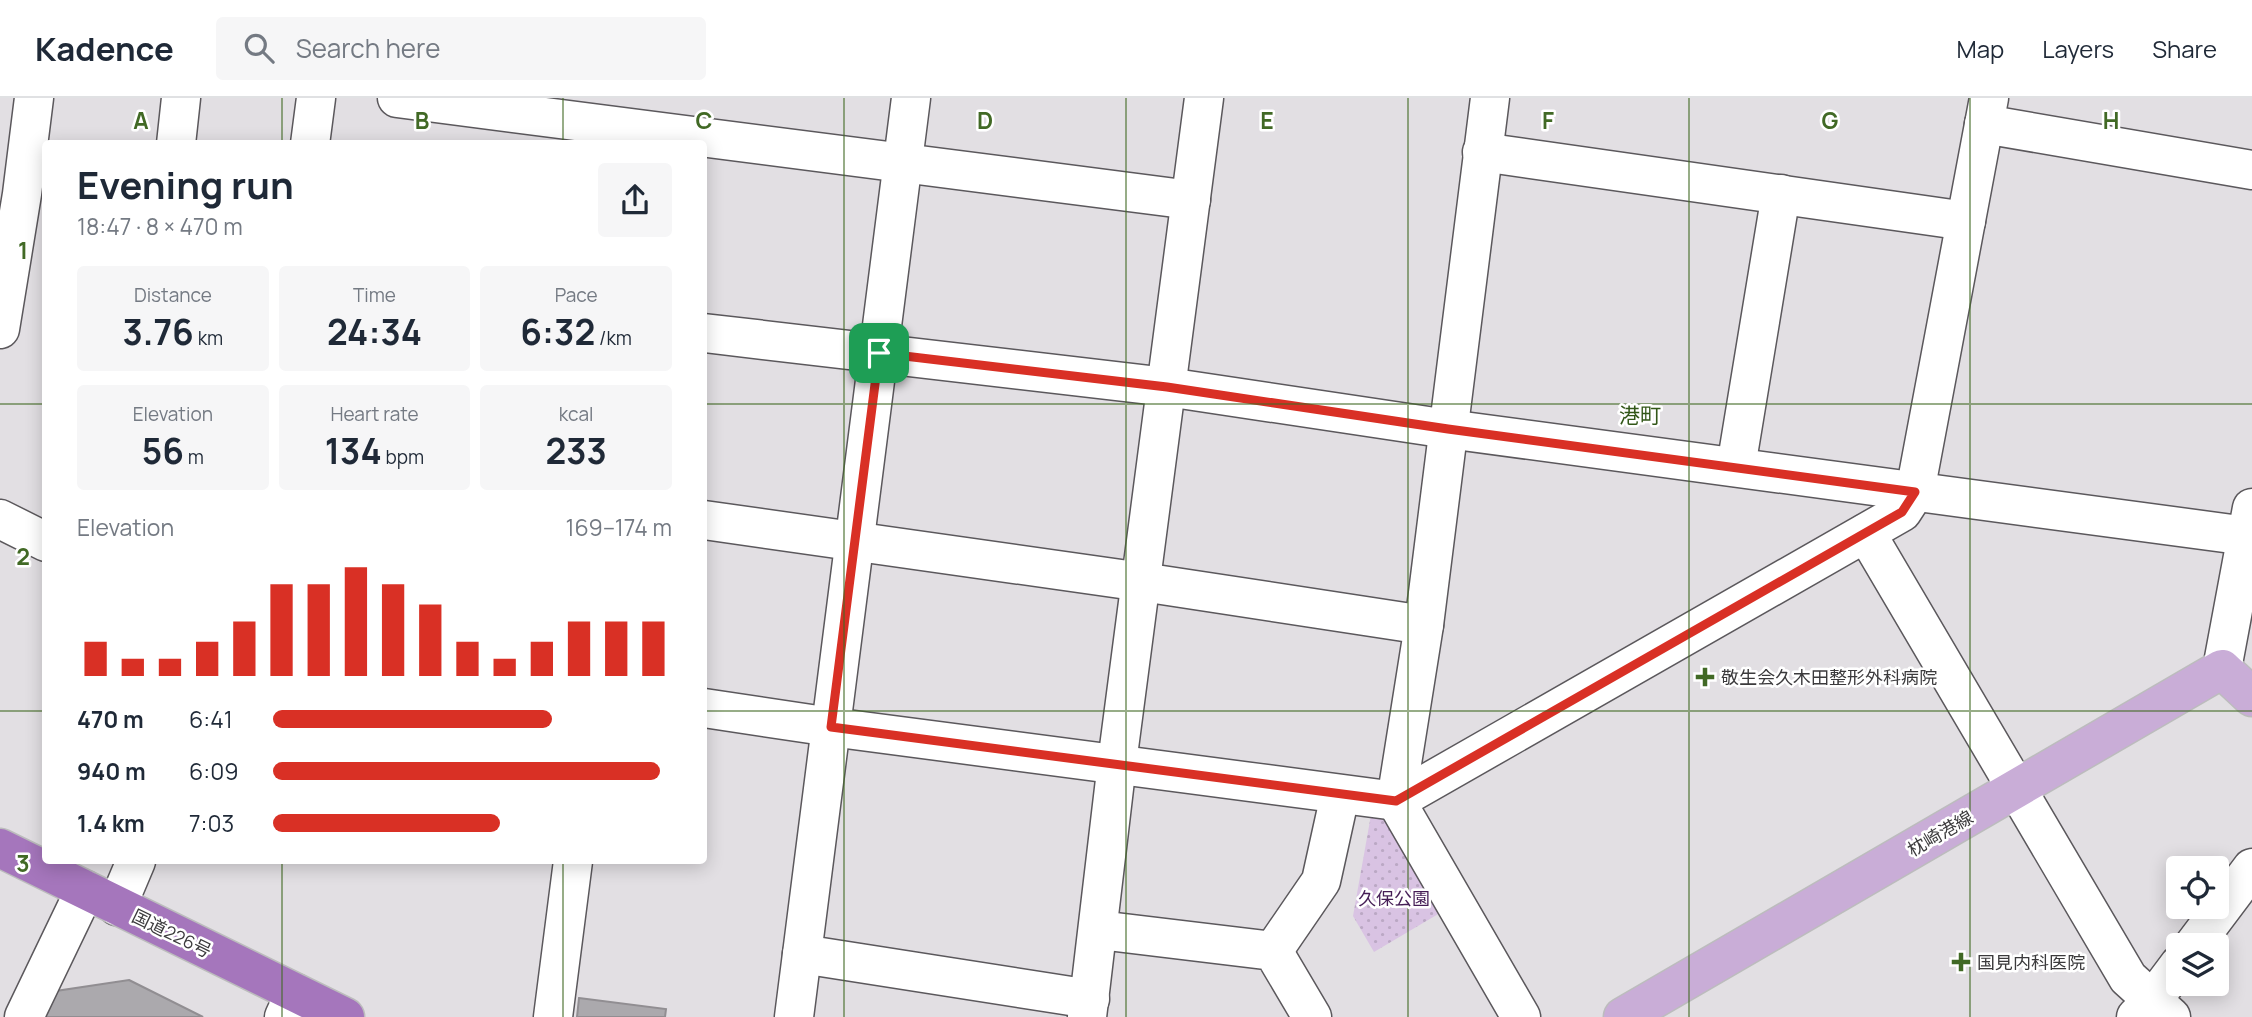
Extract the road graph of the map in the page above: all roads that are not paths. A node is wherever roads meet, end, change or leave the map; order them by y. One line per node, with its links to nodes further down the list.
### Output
1 (34, 98): 15 (street)
2 (181, 98): 9 (street)
3 (316, 98): 10 (street)
4 (397, 98): 12 (street)
5 (911, 98): 12 (street)
6 (1204, 98): 16 (street)
7 (1490, 98): 11 (street)
8 (1987, 111): 13 (street); 17 (street)
9 (176, 140)
10 (311, 140)
11 (1482, 152): 14 (street); 22 (street)
12 (903, 163): 16 (street); 20 (street)
13 (2252, 170)
14 (1781, 194): 17 (street); 23 (street)
15 (23, 196): 18 (street)
16 (1191, 200): 21 (street)
17 (1966, 221): 24 (street)
18 (0, 329)
19 (707, 332): 20 (street)
20 (879, 353): 21 (street); 30 (street)
21 (1167, 387): 22 (street); 31 (street)
22 (1448, 429): 23 (street); 32 (street)
23 (1736, 467): 24 (street)
24 (1915, 492): 27 (street); 28 (street)
25 (0, 519): 29 (street)
26 (707, 520): 30 (street)
27 (2249, 522): 33 (street)
28 (1866, 533): 38 (street); 40 (street)
29 (42, 540)
30 (855, 542): 31 (street); 36 (street)
31 (1142, 582): 32 (street); 37 (street)
32 (1424, 625): 40 (street)
33 (2222, 669): 34 (main road); 38 (main road, 枕崎港線)
34 (2252, 696)
35 (707, 708): 36 (street)
36 (831, 727): 37 (street); 49 (street)
37 (1117, 763): 39 (street); 46 (street)
38 (2017, 789): 53 (street); 60 (main road, 枕崎港線)
39 (1340, 795): 40 (street); 48 (street)
40 (1396, 801): 59 (street)
41 (0, 848): 45 (highway, 国道226号)
42 (133, 864): 45 (street)
43 (573, 864): 56 (street)
44 (2252, 868): 47 (street)
45 (101, 898): 51 (highway, 国道226号); 54 (street)
46 (1098, 930): 48 (street); 52 (street)
47 (2203, 933)
48 (1273, 951): 58 (street)
49 (802, 954): 52 (street); 57 (street)
50 (2166, 988): 53 (street)
51 (289, 1005): 55 (highway, 国道226号)
52 (1088, 1008)
53 (2153, 1012)
54 (24, 1017)
55 (345, 1017)
56 (553, 1017)
57 (794, 1017)
58 (1311, 1017)
59 (1521, 1017)
60 (1623, 1017)

